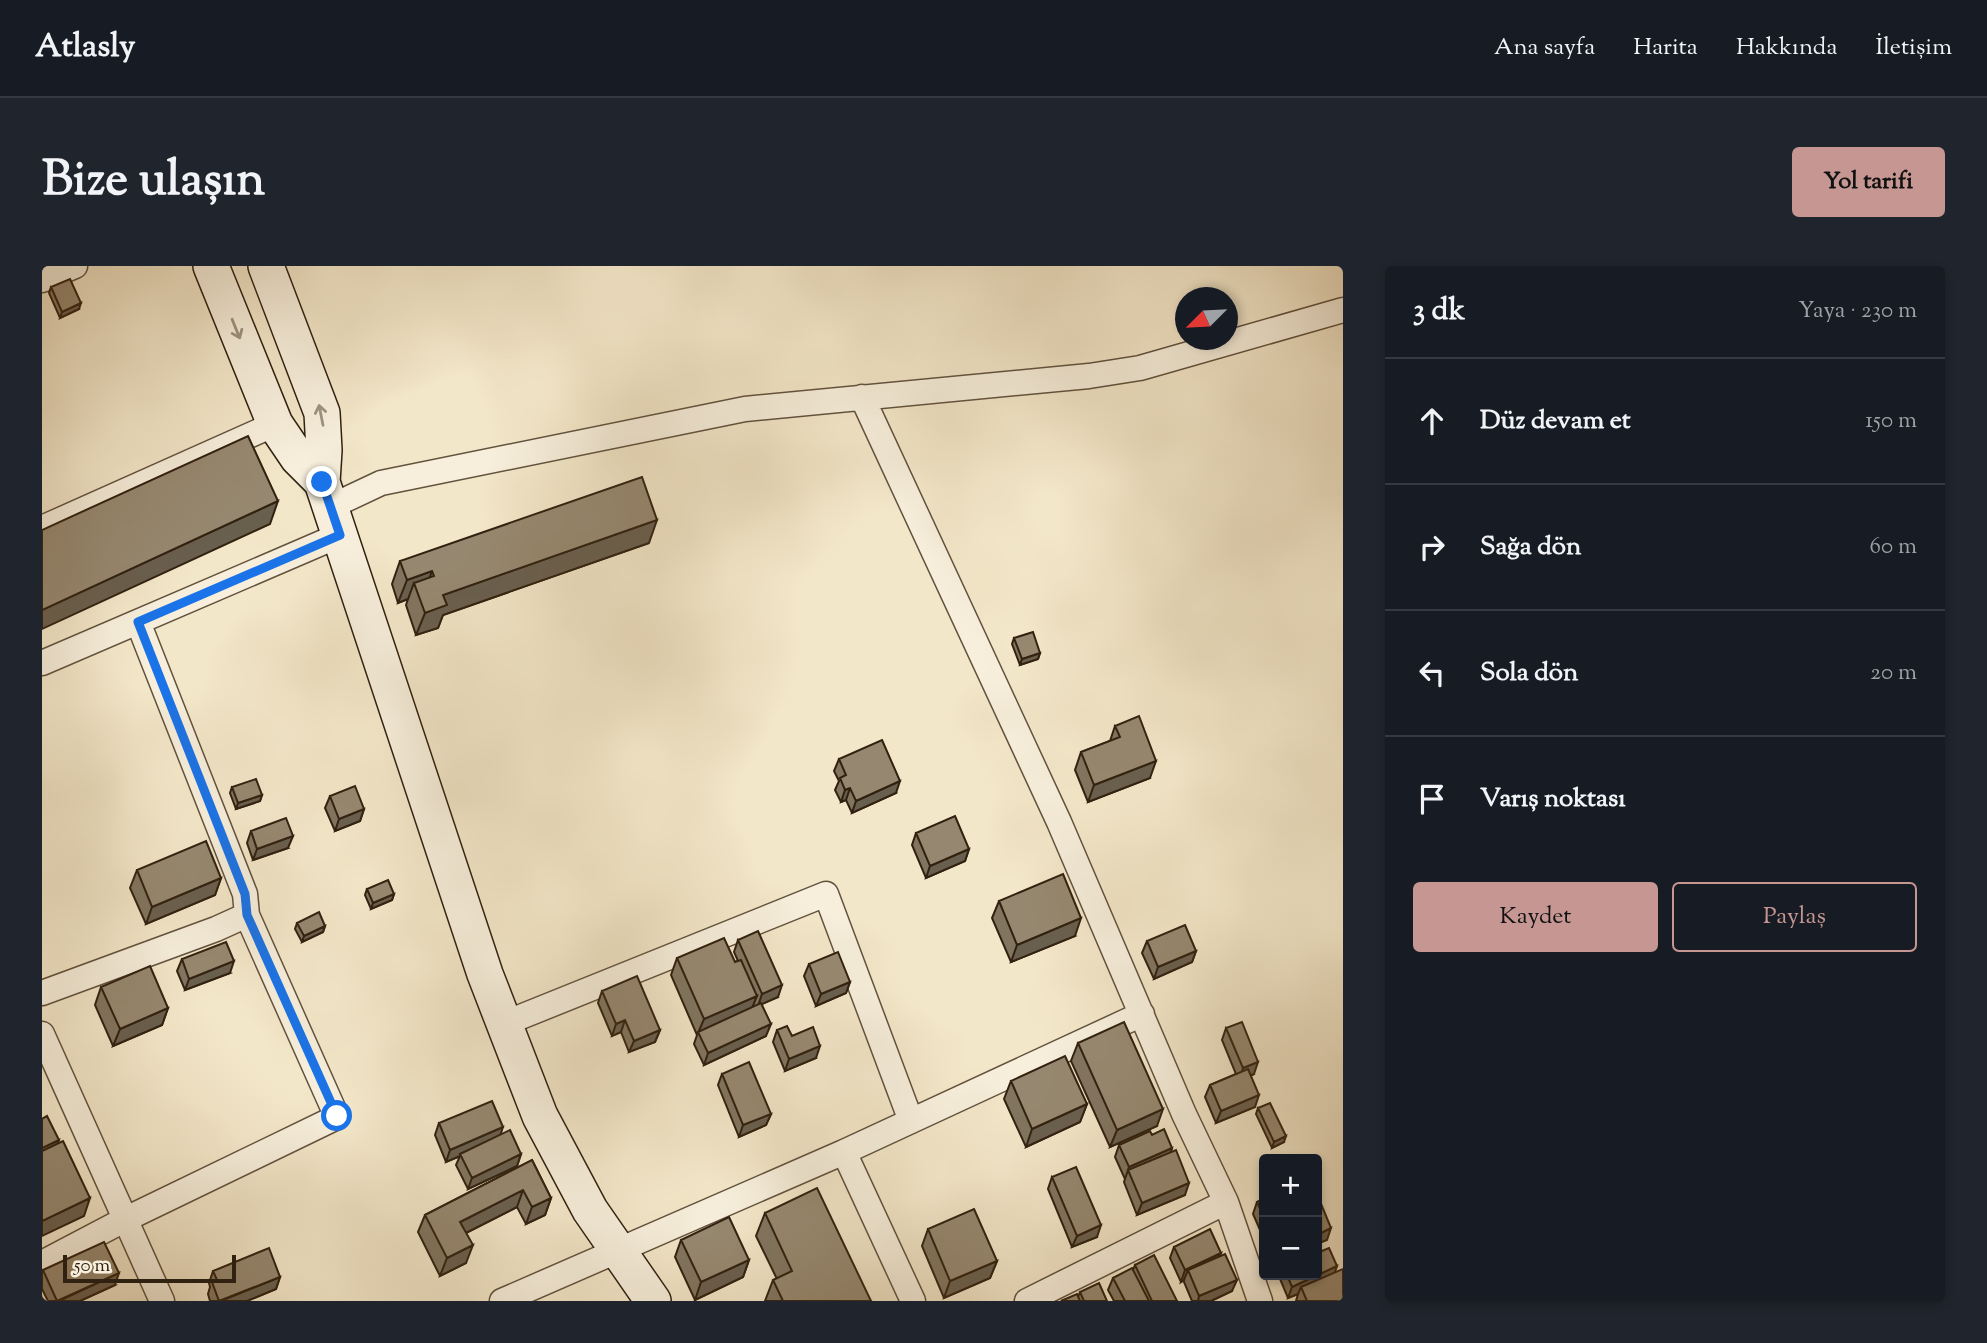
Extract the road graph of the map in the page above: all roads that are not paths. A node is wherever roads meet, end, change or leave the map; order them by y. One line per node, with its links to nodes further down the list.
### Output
1 (75, 266): 4 (street)
2 (211, 266): 7 (main road, one-way to 7)
3 (265, 266): 8 (main road, one-way to 3)
4 (42, 281)
5 (1343, 310): 6 (street)
6 (862, 397): 8 (street); 14 (street)
7 (275, 424): 8 (main road); 9 (street)
8 (331, 508): 10 (street); 15 (main road)
9 (42, 528)
10 (138, 622): 11 (street); 12 (street)
11 (42, 663)
12 (247, 915): 13 (street); 20 (street)
13 (42, 993)
14 (1142, 1014): 17 (street); 19 (street)
15 (503, 1024): 17 (street); 21 (main road)
16 (42, 1034): 20 (street)
17 (911, 1121): 18 (street)
18 (844, 1152): 21 (street); 26 (street)
19 (1226, 1202): 27 (street); 28 (street)
20 (124, 1220): 22 (street); 23 (street)
21 (619, 1251): 24 (street); 25 (main road)
22 (42, 1263)
23 (162, 1301)
24 (502, 1301)
25 (653, 1301)
26 (913, 1301)
27 (1027, 1301)
28 (1260, 1301)

